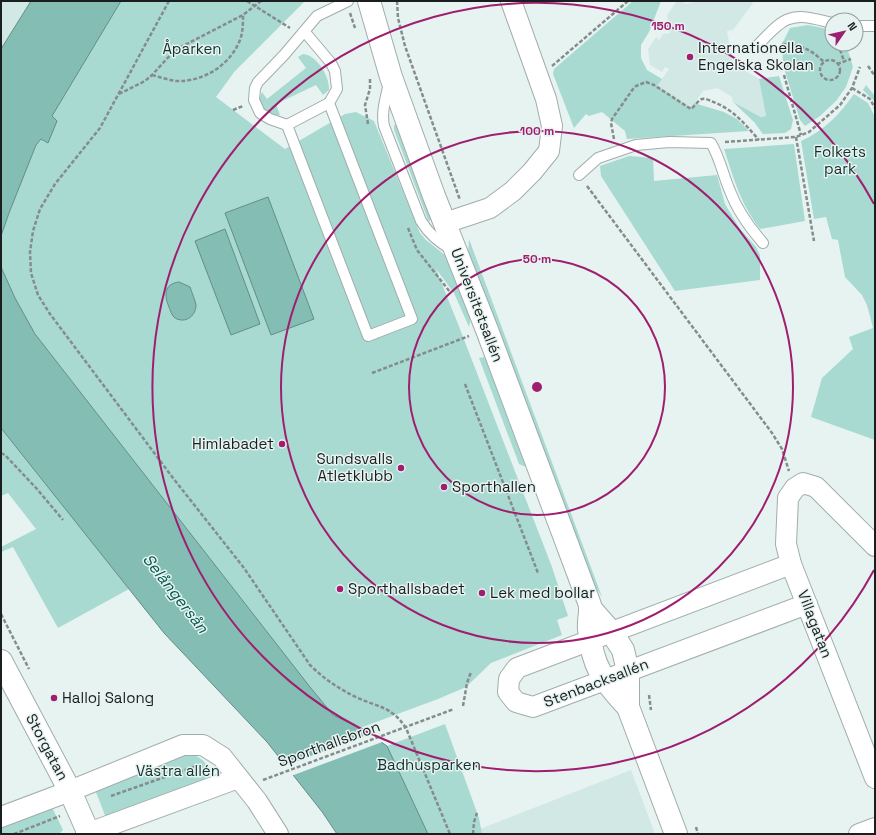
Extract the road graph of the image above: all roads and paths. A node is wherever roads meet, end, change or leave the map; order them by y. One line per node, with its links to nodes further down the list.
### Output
1 (170, 1): 32 (path)
2 (248, 1): 10 (path)
3 (260, 1): 10 (path)
4 (347, 1): 15 (path); 16 (lane)
5 (369, 1): 29 (street, Universitetsallén)
6 (402, 1): 9 (path)
7 (511, 1): 44 (street)
8 (628, 1): 26 (path)
9 (398, 4)
10 (255, 6): 11 (path); 16 (path)
11 (243, 15): 27 (path); 27 (path)
12 (824, 21): 18 (lane)
13 (864, 26): 14 (lane)
14 (875, 26)
15 (356, 30)
16 (302, 33): 33 (lane); 35 (lane)
17 (782, 44): 22 (path)
18 (756, 47)
19 (841, 52): 21 (path)
20 (851, 59): 21 (path)
21 (844, 61): 23 (path)
22 (824, 62): 23 (path); 23 (path)
23 (837, 64)
24 (860, 66): 31 (path)
25 (868, 66): 30 (path)
26 (547, 70)
27 (152, 75): 32 (path)
28 (784, 75): 37 (path)
29 (381, 76): 36 (path); 44 (street, Universitetsallén); 47 (lane)
30 (875, 76)
31 (852, 88): 34 (path); 37 (path)
32 (118, 94): 73 (path)
33 (329, 103): 35 (lane); 35 (lane)
34 (875, 108)
35 (287, 125)
36 (369, 125)
37 (801, 135): 38 (path)
38 (796, 137): 39 (path); 45 (path)
39 (759, 140): 40 (path); 41 (path)
40 (711, 142): 41 (lane); 46 (lane)
41 (616, 152): 42 (lane)
42 (579, 175): 55 (path)
43 (405, 221): 48 (path)
44 (445, 223): 47 (street, Universitetsallén)
45 (814, 241)
46 (763, 243)
47 (457, 253): 50 (street, Universitetsallén)
48 (452, 296)
49 (465, 330): 50 (path)
50 (477, 333): 51 (path); 52 (path); 61 (street, Universitetsallén)
51 (471, 344)
52 (372, 373)
53 (465, 384): 59 (path)
54 (1, 453): 56 (path)
55 (795, 488): 57 (street); 58 (street, Villagatan)
56 (63, 520)
57 (875, 546)
58 (792, 564): 60 (street, Villagatan); 62 (street, Stenbacksallén)
59 (538, 573)
60 (807, 604): 65 (street, Stenbacksallén); 76 (street, Villagatan)
61 (590, 608): 62 (street, Universitetsallén); 63 (street, Universitetsallén)
62 (612, 633): 63 (street, Stenbacksallén); 65 (street, Universitetsallén)
63 (590, 640): 67 (street, Universitetsallén); 67 (street, Stenbacksallén)
64 (1, 661): 78 (street, Storgatan)
65 (628, 671): 67 (street, Stenbacksallén); 70 (street, Universitetsallén)
66 (471, 672): 69 (path)
67 (605, 681): 70 (street, Universitetsallén)
68 (648, 694): 72 (path)
69 (463, 706)
70 (628, 707): 85 (street, Universitetsallén)
71 (454, 710): 73 (path, Sporthallsbron)
72 (652, 716)
73 (406, 728): 77 (path, Sporthallsbron); 90 (path)
74 (222, 756): 75 (street); 78 (street); 79 (path)
75 (238, 778): 83 (street); 87 (street)
76 (875, 778)
77 (260, 781)
78 (70, 791): 82 (street); 87 (street, Storgatan)
79 (104, 799)
80 (477, 813): 91 (path)
81 (61, 816): 86 (path)
82 (1, 817)
83 (268, 818): 88 (street); 89 (lane)
84 (875, 828): 93 (street)
85 (686, 830): 92 (path)
86 (14, 834)
87 (88, 834)
88 (278, 834)
89 (287, 834)
90 (450, 834)
91 (473, 834)
92 (698, 834)
93 (859, 834)

